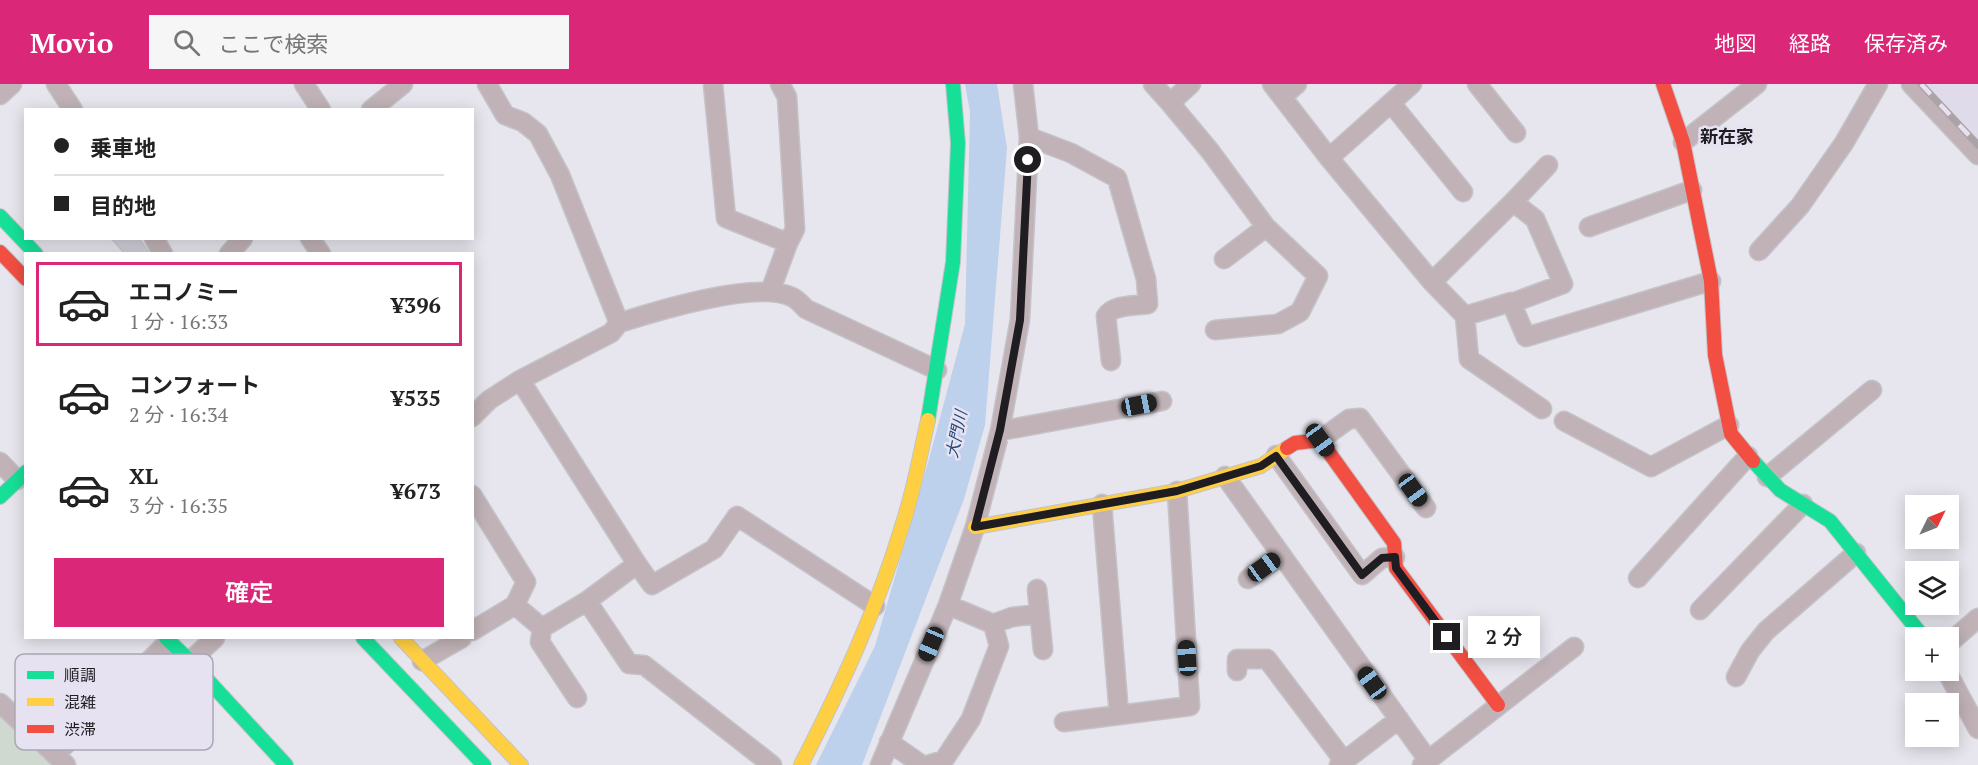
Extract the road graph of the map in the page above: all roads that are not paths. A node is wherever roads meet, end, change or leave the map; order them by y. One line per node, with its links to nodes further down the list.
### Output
1 (12, 84): 20 (street)
2 (56, 84): 23 (street)
3 (304, 84): 24 (street)
4 (403, 84): 25 (street)
5 (487, 84): 51 (street)
6 (713, 84): 39 (street)
7 (780, 84): 39 (street)
8 (953, 84): 54 (street)
9 (1023, 84): 27 (street)
10 (1153, 84): 21 (street)
11 (1191, 84): 21 (street)
12 (1297, 84): 19 (street)
13 (1412, 84): 22 (street)
14 (1477, 84): 26 (street)
15 (1663, 84): 28 (street)
16 (1757, 84): 28 (street)
17 (1878, 84): 40 (street)
18 (1911, 84): 29 (street)
19 (1277, 91): 30 (street)
20 (0, 95)
21 (1170, 103): 36 (street)
22 (1391, 103): 30 (street); 33 (street)
23 (72, 108)
24 (320, 108)
25 (373, 108)
26 (1516, 133)
27 (1029, 137): 53 (street); 62 (street)
28 (1683, 142): 32 (street)
29 (1978, 155)
30 (1329, 158): 47 (street)
31 (1548, 165): 34 (street)
32 (1692, 190): 37 (street); 46 (street)
33 (1463, 192)
34 (1513, 202): 47 (street); 49 (street)
35 (0, 216): 42 (street)
36 (1266, 227): 44 (street); 52 (street)
37 (1588, 227)
38 (241, 240): 43 (street)
39 (788, 243): 48 (street)
40 (1759, 251)
41 (0, 252): 45 (street)
42 (34, 252)
43 (231, 252)
44 (1224, 259)
45 (24, 277)
46 (1711, 281): 49 (street); 61 (street)
47 (1432, 282): 50 (street)
48 (770, 292): 51 (street); 54 (street)
49 (1512, 303): 50 (street)
50 (1465, 315): 58 (street)
51 (619, 323): 55 (street)
52 (1215, 330)
53 (1112, 361)
54 (937, 370): 87 (street)
55 (520, 380): 59 (street); 80 (street)
56 (1872, 390): 68 (street)
57 (1162, 400): 62 (street)
58 (1542, 409)
59 (474, 415)
60 (1564, 421): 61 (street)
61 (1729, 425): 65 (street)
62 (1000, 430): 76 (street)
63 (1320, 440): 64 (street); 75 (street); 79 (street)
64 (1276, 456): 67 (street); 79 (street)
65 (1748, 456): 68 (street); 81 (street)
66 (0, 462): 69 (street)
67 (1225, 477): 70 (street); 78 (street)
68 (1767, 477): 74 (street)
69 (23, 480): 71 (street)
70 (1177, 491): 73 (street); 114 (street)
71 (0, 497)
72 (474, 498): 86 (street)
73 (1102, 504): 76 (street); 114 (street)
74 (1803, 504): 77 (street); 88 (street)
75 (1426, 508)
76 (975, 527): 85 (street)
77 (1856, 553): 92 (street); 108 (street)
78 (1281, 555): 82 (street); 116 (street)
79 (1395, 557): 113 (street)
80 (637, 564): 84 (street); 87 (street)
81 (1638, 578)
82 (1248, 579)
83 (1037, 589): 89 (street)
84 (587, 601): 93 (street); 125 (street)
85 (948, 604): 91 (street); 119 (street)
86 (515, 605): 93 (street); 94 (street)
87 (875, 606): 128 (street)
88 (1700, 610)
89 (1040, 614): 91 (street); 102 (street)
90 (1978, 618): 95 (street)
91 (993, 624): 131 (street)
92 (1915, 627)
93 (542, 628): 111 (street)
94 (474, 630)
95 (1959, 634)
96 (214, 639): 105 (street)
97 (364, 639): 123 (street)
98 (401, 639): 106 (street)
99 (460, 639): 106 (street)
100 (167, 640): 103 (street); 104 (street)
101 (1574, 647): 113 (street)
102 (1043, 650)
103 (155, 654)
104 (182, 654)
105 (198, 654)
106 (422, 660): 124 (street)
107 (1237, 671): 120 (street)
108 (1736, 677)
109 (1952, 681): 118 (street)
110 (213, 686): 122 (street)
111 (577, 698)
112 (0, 703): 115 (street)
113 (1498, 705): 121 (street)
114 (1119, 715): 117 (street)
115 (15, 717)
116 (1399, 719): 120 (street); 121 (street)
117 (1064, 722)
118 (1978, 729)
119 (890, 742): 129 (street); 130 (street)
120 (1341, 763)
121 (1425, 763)
122 (286, 765)
123 (484, 765)
124 (520, 765)
125 (772, 765)
126 (784, 765): 127 (street)
127 (795, 765)
128 (801, 765)
129 (880, 765)
130 (922, 765)
131 (928, 765)

